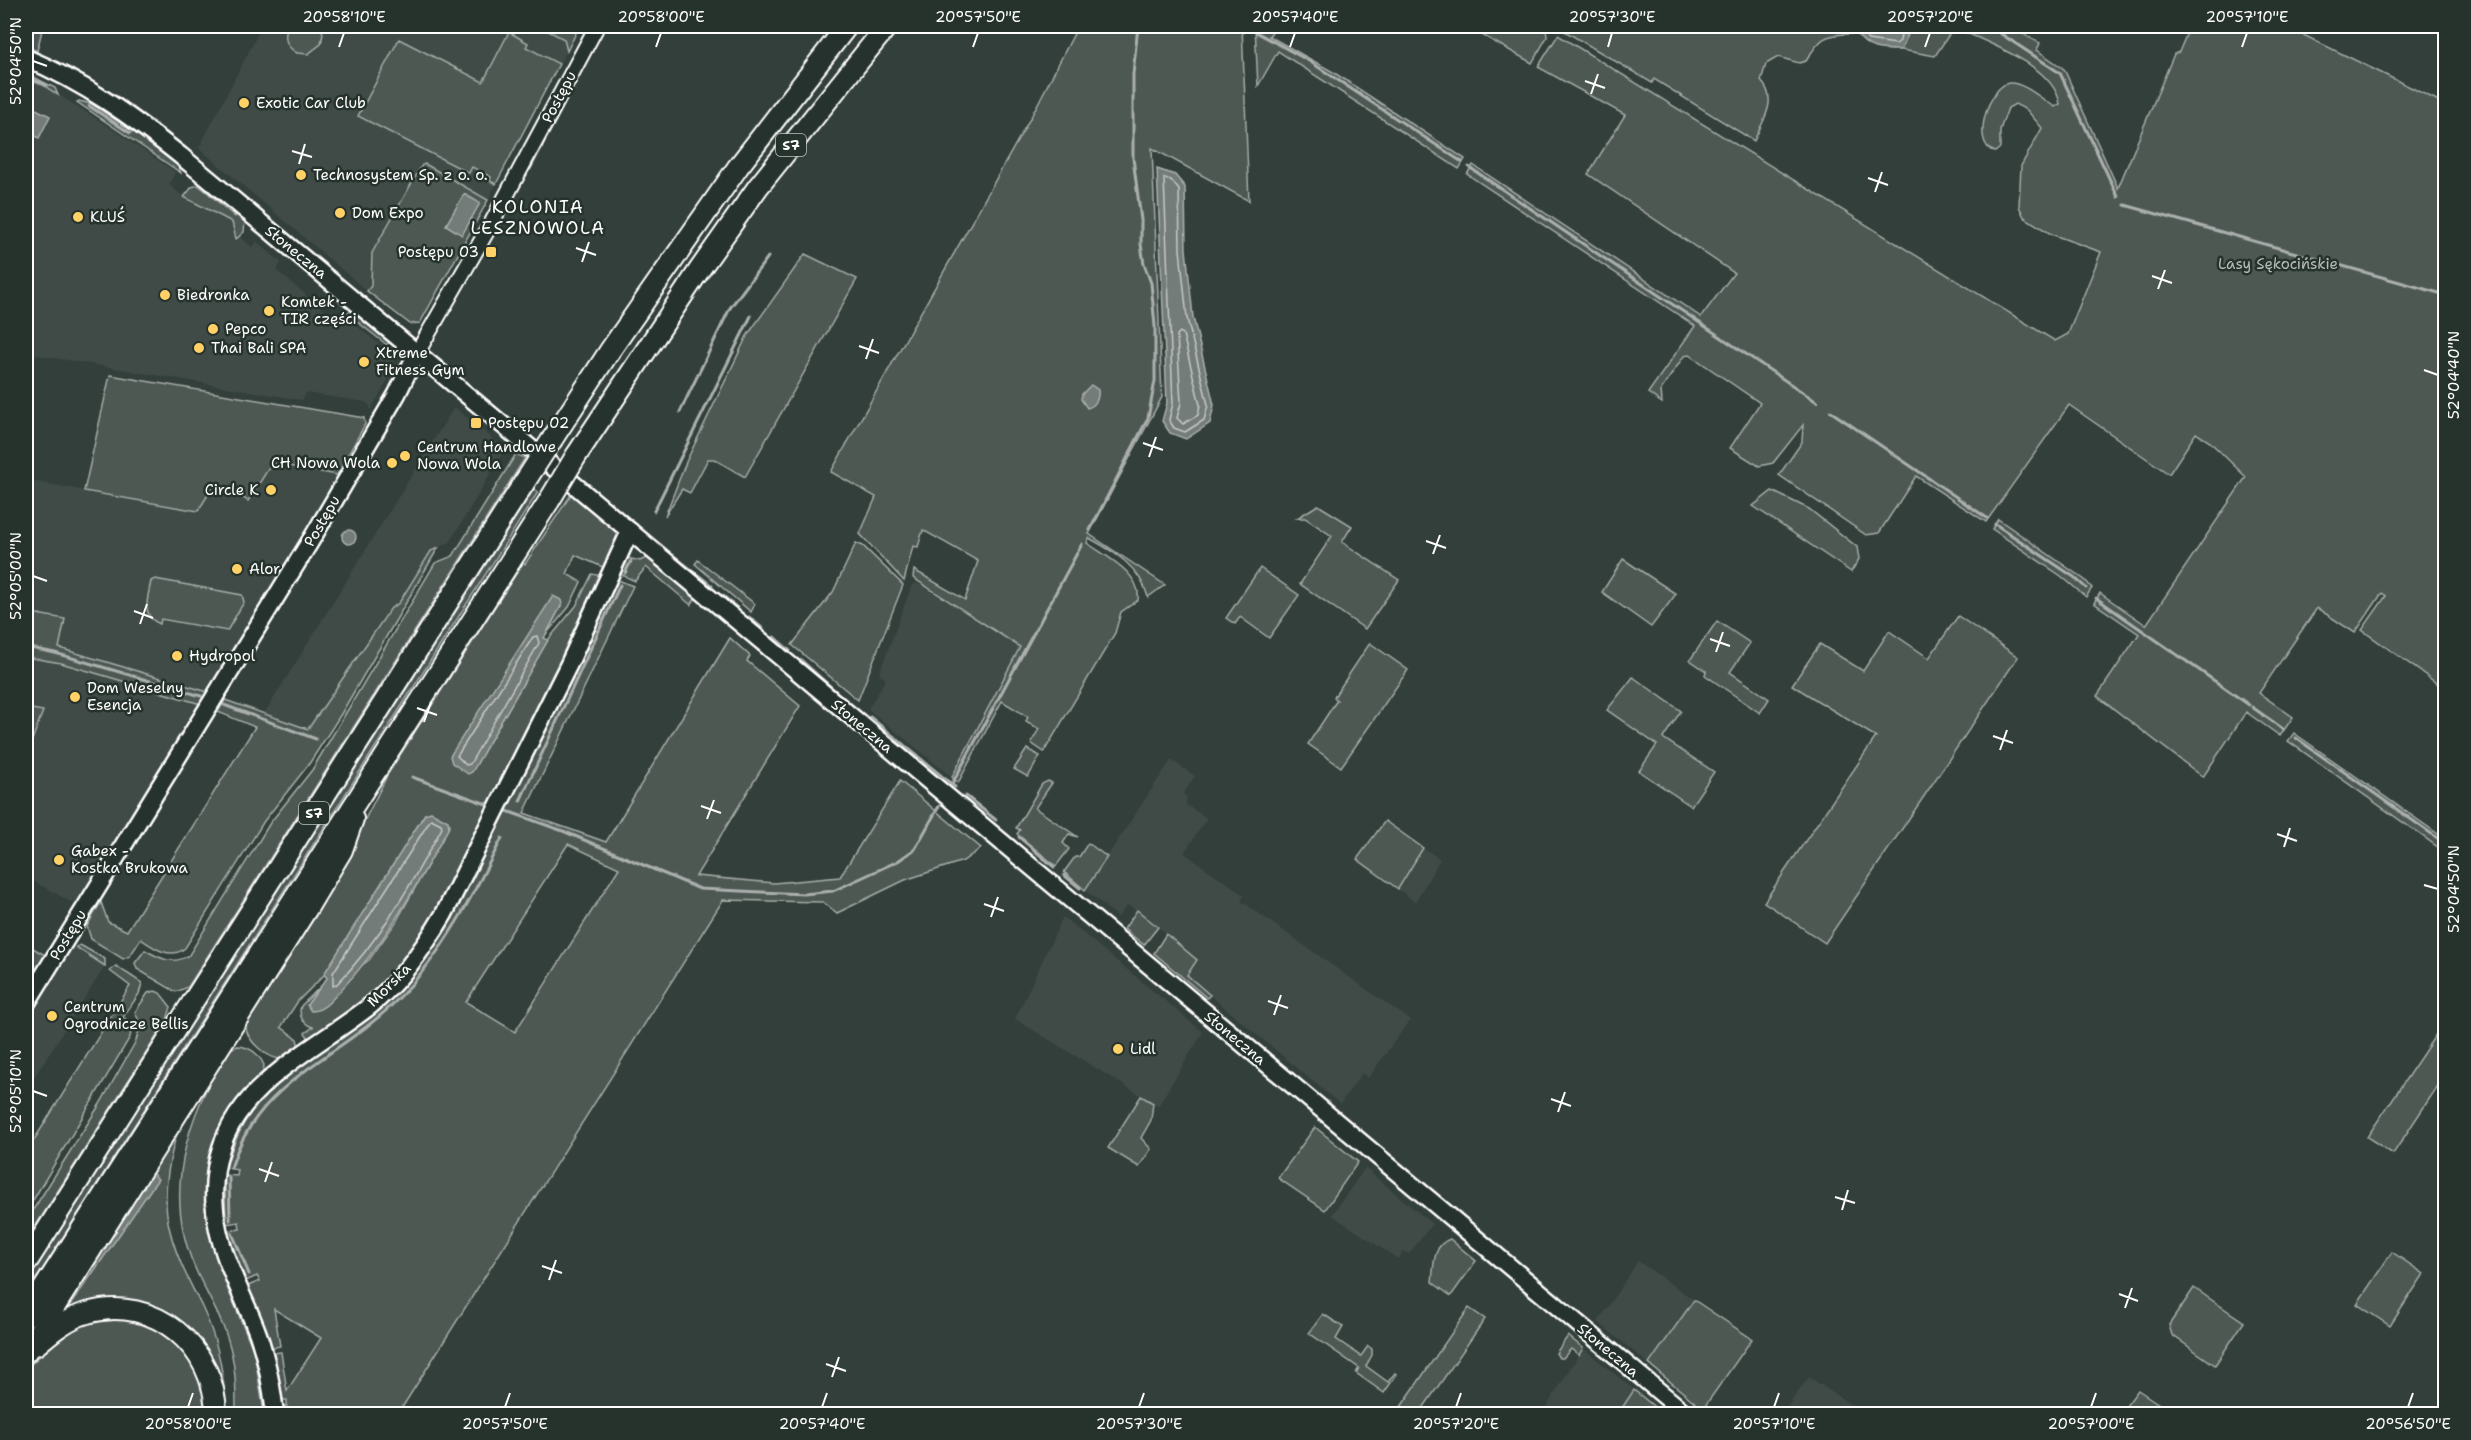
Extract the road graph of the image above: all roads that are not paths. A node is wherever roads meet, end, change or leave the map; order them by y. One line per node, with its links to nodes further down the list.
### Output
1 (597, 26): 5 (street, Postępu)
2 (847, 26): 9 (highway, S7, bridge)
3 (887, 26): 7 (highway, S7, bridge)
4 (26, 58): 5 (main road, Słoneczna)
5 (417, 353): 6 (main road, Słoneczna); 8 (main road, Postępu)
6 (630, 531): 13 (main road, Morska); 14 (main road, Słoneczna)
7 (368, 780): 10 (highway, S7); 11 (highway)
8 (26, 1004)
9 (26, 1263)
10 (26, 1316)
11 (26, 1353): 12 (highway)
12 (216, 1414)
13 (275, 1414)
14 (1686, 1414)

